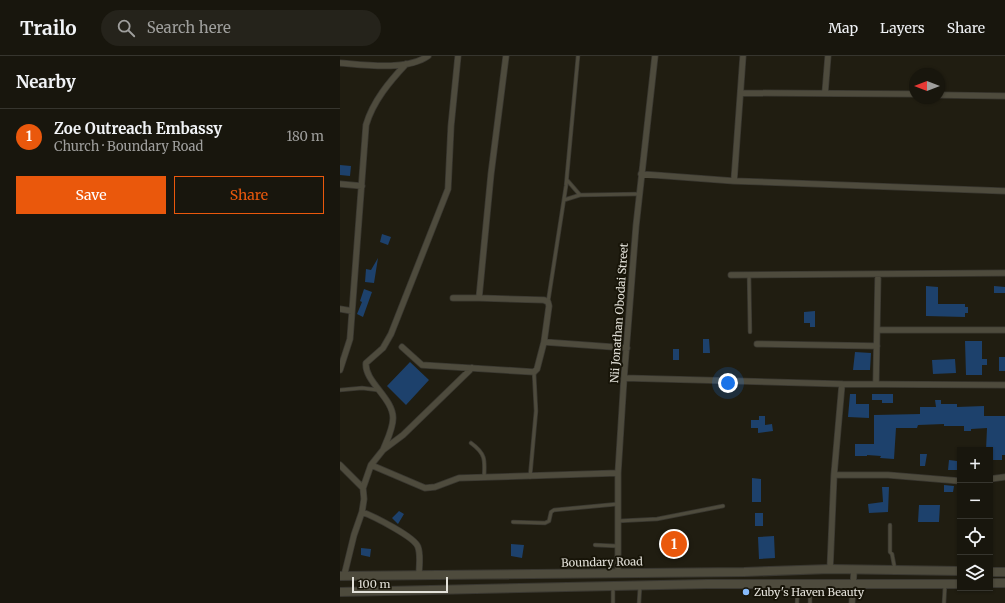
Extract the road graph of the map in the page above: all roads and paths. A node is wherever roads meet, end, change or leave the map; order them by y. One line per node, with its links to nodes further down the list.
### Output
1 (428, 56): 9 (street)
2 (458, 56): 51 (street)
3 (506, 56): 31 (street)
4 (578, 56): 18 (lane)
5 (656, 56): 17 (street, Nii Jonathan Obodai Street)
6 (743, 56): 12 (street)
7 (828, 56): 13 (street)
8 (340, 63): 10 (street)
9 (406, 64): 10 (street); 11 (street)
10 (390, 65): 11 (street)
11 (394, 76): 21 (street)
12 (742, 93): 13 (street); 19 (street)
13 (825, 93): 14 (street)
14 (909, 94)
15 (945, 95): 16 (street)
16 (1005, 96)
17 (641, 174): 19 (street); 24 (street, Nii Jonathan Obodai Street)
18 (567, 180): 23 (lane); 25 (lane)
19 (734, 180): 22 (street)
20 (340, 184): 21 (street)
21 (362, 186): 34 (street)
22 (1005, 191)
23 (580, 194): 24 (lane); 25 (lane)
24 (639, 194): 42 (street, Nii Jonathan Obodai Street)
25 (564, 200): 32 (lane)
26 (1005, 273): 27 (street)
27 (878, 274): 29 (street); 35 (street)
28 (731, 275): 29 (street)
29 (749, 275): 37 (lane)
30 (453, 298): 31 (street)
31 (479, 298): 32 (street)
32 (548, 302): 38 (street)
33 (340, 309): 34 (street)
34 (352, 311): 44 (street)
35 (877, 330): 36 (street); 40 (street)
36 (1005, 330)
37 (750, 332)
38 (544, 342): 42 (street); 45 (street)
39 (757, 344): 40 (street)
40 (876, 346): 47 (street)
41 (402, 347): 43 (street)
42 (627, 348): 46 (street, Nii Jonathan Obodai Street)
43 (472, 368): 45 (street); 53 (street)
44 (340, 370)
45 (534, 372): 58 (lane)
46 (624, 378): 48 (street); 56 (street, Nii Jonathan Obodai Street)
47 (876, 383): 48 (street); 49 (street)
48 (842, 384): 57 (street)
49 (1005, 385)
50 (340, 390): 51 (lane)
51 (378, 390): 53 (street)
52 (470, 443): 60 (lane)
53 (383, 450): 55 (street)
54 (340, 465): 63 (street)
55 (371, 465): 60 (street); 63 (street)
56 (618, 473): 58 (street); 64 (street, Nii Jonathan Obodai Street)
57 (834, 476): 62 (street); 72 (street)
58 (530, 477): 60 (street)
59 (1005, 477): 61 (street)
60 (484, 478)
61 (993, 479)
62 (957, 481)
63 (363, 488): 66 (street)
64 (618, 504): 67 (lane); 68 (street, Nii Jonathan Obodai Street)
65 (724, 506): 68 (lane)
66 (362, 512): 79 (street); 80 (street)
67 (513, 522)
68 (618, 522): 71 (street, Nii Jonathan Obodai Street)
69 (890, 525): 74 (lane)
70 (595, 545): 71 (lane)
71 (617, 546): 78 (street, Nii Jonathan Obodai Street)
72 (830, 569): 73 (main road, Boundary Road); 78 (main road, Boundary Road)
73 (854, 570): 74 (main road, Boundary Road); 81 (street)
74 (895, 570): 75 (main road, Boundary Road)
75 (957, 571)
76 (993, 572): 77 (main road)
77 (1005, 572)
78 (618, 573): 80 (main road, Boundary Road)
79 (342, 576): 80 (main road, Boundary Road)
80 (419, 576)
81 (852, 583): 85 (main road); 86 (main road); 95 (street)
82 (993, 583): 83 (main road)
83 (1005, 583)
84 (798, 584): 85 (main road); 89 (main road); 93 (lane)
85 (810, 584): 94 (lane)
86 (945, 584): 87 (main road); 96 (lane)
87 (957, 584)
88 (613, 586): 89 (main road); 90 (main road); 91 (lane)
89 (640, 586): 92 (lane)
90 (340, 592)
91 (613, 603)
92 (639, 603)
93 (797, 603)
94 (810, 603)
95 (852, 603)
96 (944, 603)

